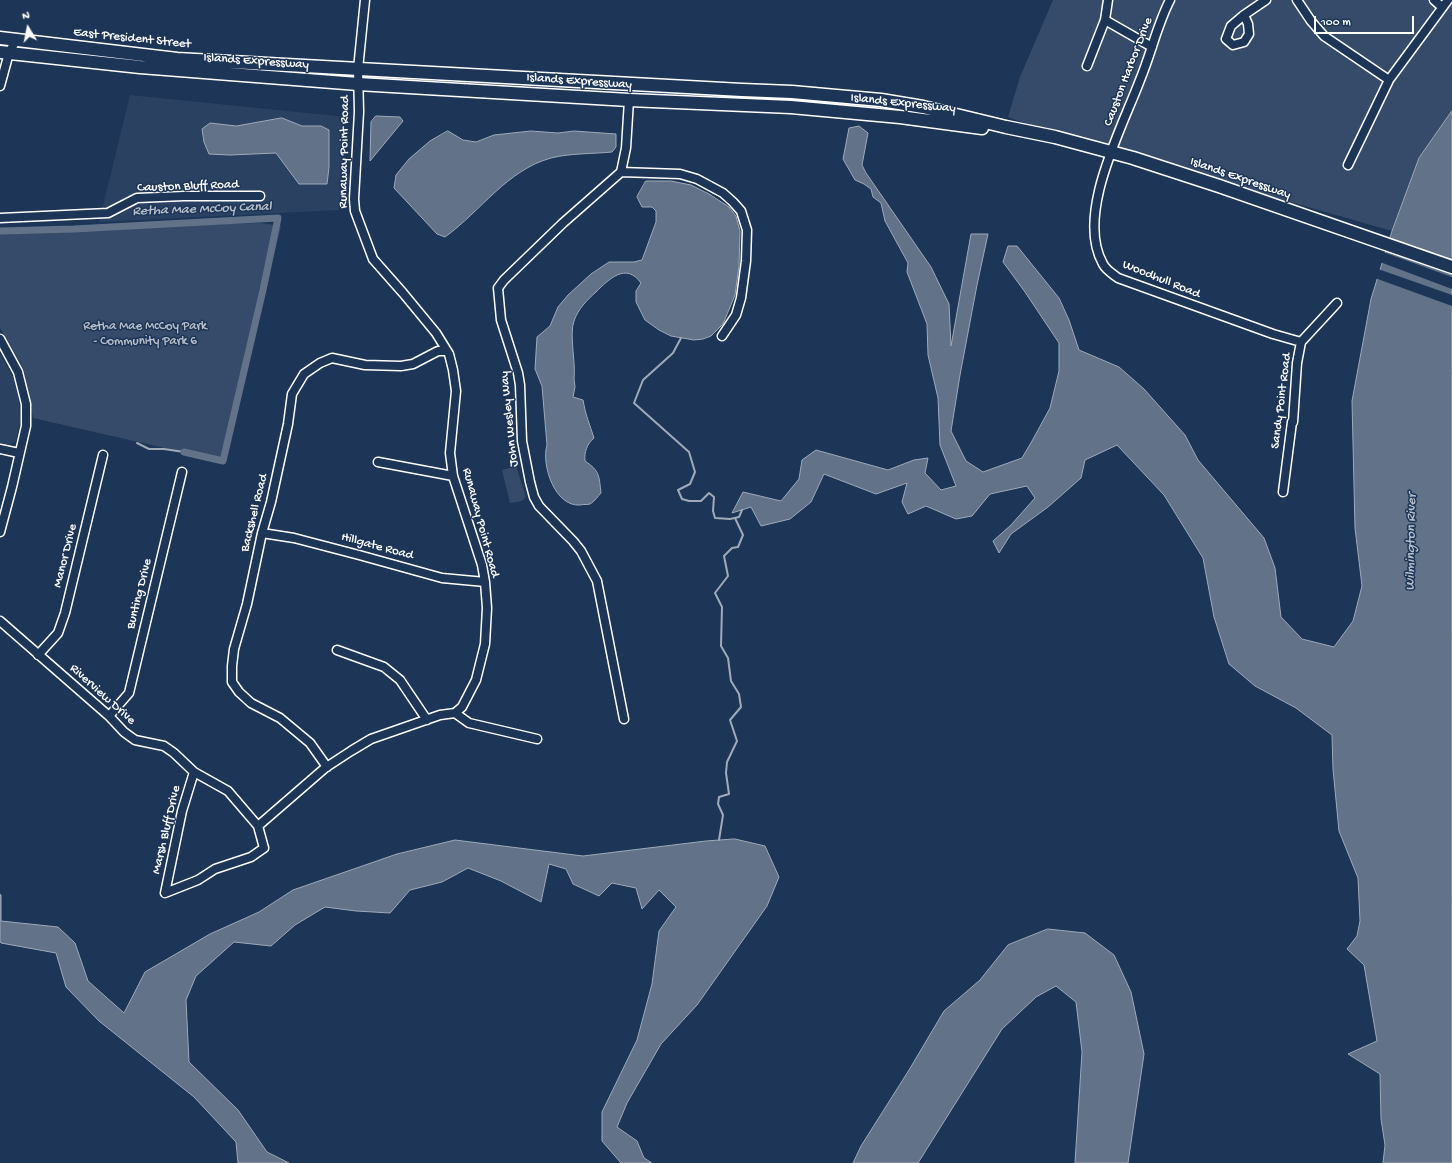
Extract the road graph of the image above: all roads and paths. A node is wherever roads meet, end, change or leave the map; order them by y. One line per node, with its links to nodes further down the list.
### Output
1 (365, 0): 17 (street, Runaway Point Road)
2 (1108, 0): 10 (street)
3 (1170, 0): 13 (street, Causton Harbor Drive)
4 (1266, 0): 9 (street)
5 (1297, 0): 18 (street)
6 (1434, 0): 8 (street)
7 (1448, 0): 8 (street)
8 (1442, 7): 18 (street)
9 (1244, 15)
10 (1105, 20): 13 (street); 15 (street)
11 (0, 38): 12 (main road, East President Street)
12 (16, 40): 14 (street); 17 (main road, East President Street)
13 (1152, 47): 23 (street, Causton Harbor Drive)
14 (4, 53): 16 (main road, East President Street); 20 (street)
15 (1087, 66)
16 (140, 67): 19 (main road, Islands Expressway)
17 (358, 69): 19 (street, Runaway Point Road); 22 (main road, Islands Expressway)
18 (1389, 80): 24 (street)
19 (358, 84): 21 (main road, Islands Expressway); 33 (street, Runaway Point Road)
20 (0, 86)
21 (629, 100): 22 (main road, Islands Expressway); 25 (street)
22 (1016, 129): 23 (main road, Islands Expressway)
23 (1111, 152): 28 (main road, Islands Expressway); 32 (street, Woodhull Road)
24 (1348, 165)
25 (621, 172): 30 (street); 49 (street, John Wesley Way)
26 (260, 196): 27 (street, Causton Bluff Road)
27 (0, 218)
28 (1452, 267)
29 (1337, 303): 32 (street, Sandy Point Road)
30 (722, 336)
31 (0, 339): 35 (street)
32 (1301, 342): 40 (street, Sandy Point Road)
33 (446, 351): 39 (street, Runaway Point Road); 42 (street, Backshell Road)
34 (0, 449): 35 (street)
35 (19, 454): 41 (street)
36 (103, 455): 46 (street, Manor Drive)
37 (378, 462): 39 (street)
38 (182, 472): 48 (street, Bunting Drive)
39 (453, 476): 43 (street, Runaway Point Road)
40 (1283, 492)
41 (0, 532)
42 (262, 533): 43 (street, Hillgate Road); 52 (street, Backshell Road)
43 (485, 582): 47 (street, Runaway Point Road)
44 (0, 621): 46 (street, Riverview Drive)
45 (337, 650): 50 (street)
46 (38, 655): 48 (street, Riverview Drive)
47 (455, 712): 50 (street); 51 (street)
48 (109, 716): 53 (street, Riverview Drive)
49 (624, 719)
50 (427, 720): 52 (street)
51 (537, 739)
52 (327, 766): 54 (street)
53 (194, 772): 54 (street, Riverview Drive); 55 (street, Marsh Bluff Drive)
54 (258, 826): 55 (street, Riverview Drive)
55 (165, 894)

